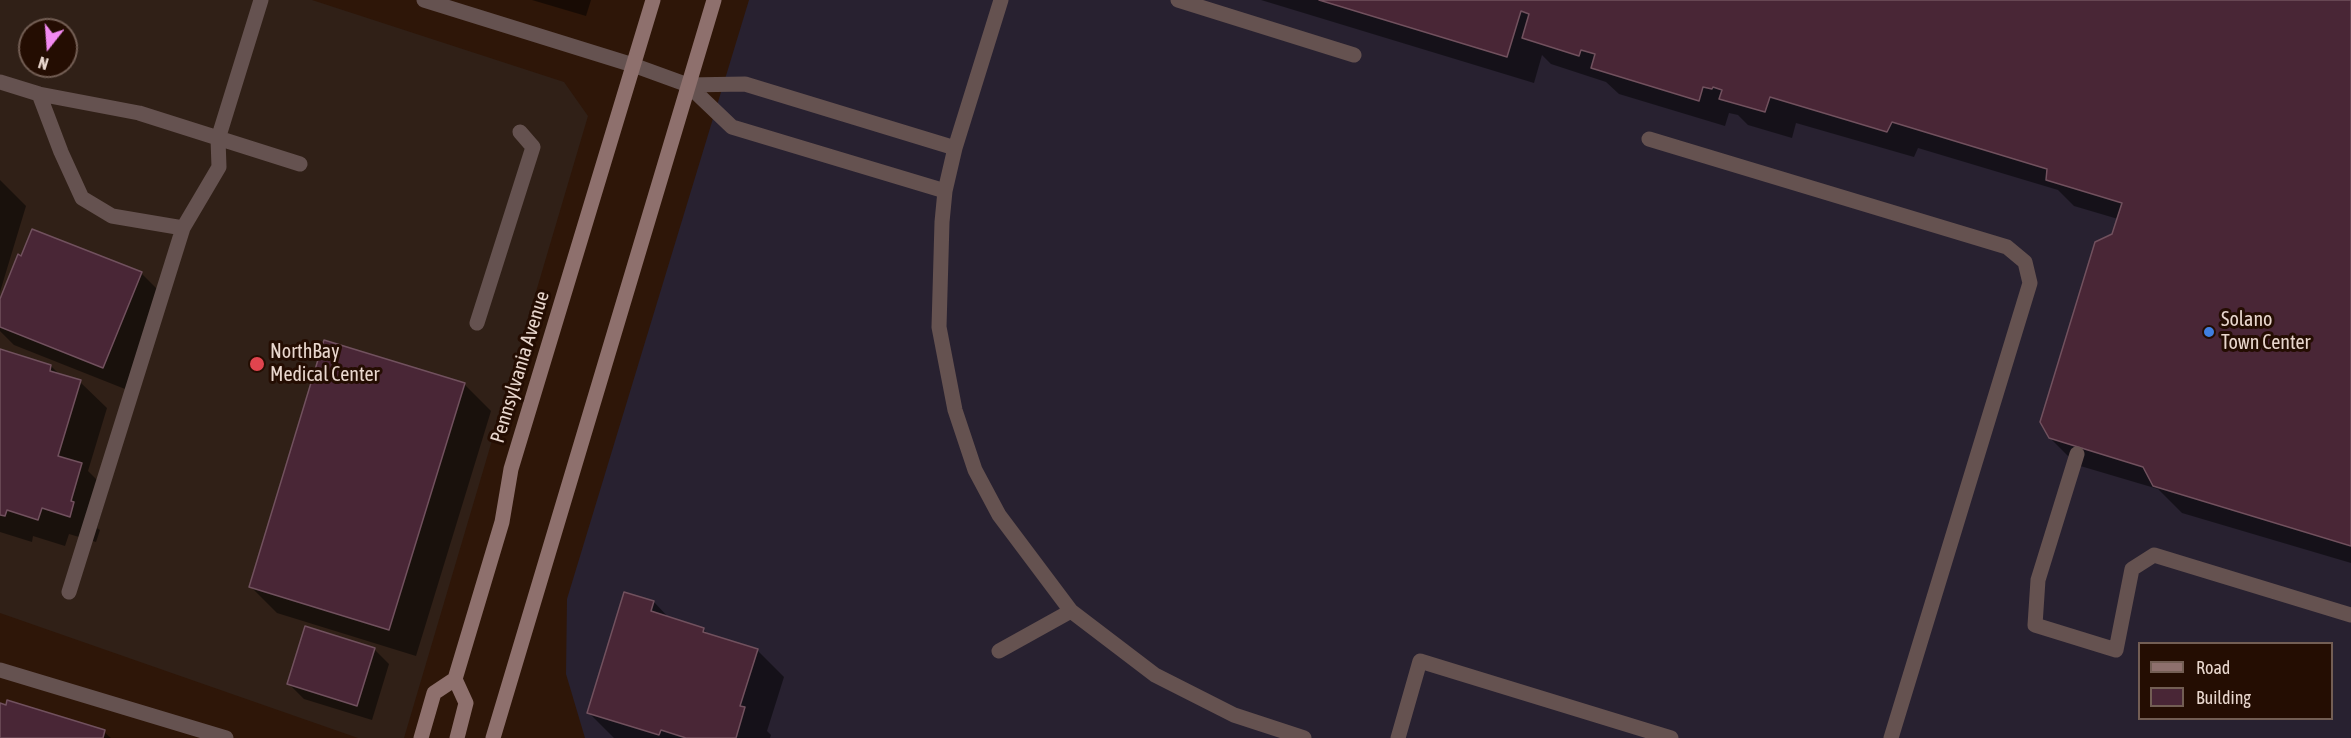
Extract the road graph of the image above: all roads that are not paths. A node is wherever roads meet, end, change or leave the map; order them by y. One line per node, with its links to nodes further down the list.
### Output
1 (261, 0): 13 (street)
2 (424, 0): 8 (street)
3 (653, 0): 8 (main road, Pennsylvania Avenue)
4 (714, 0): 10 (main road)
5 (1001, 0): 15 (street)
6 (1178, 0): 7 (street)
7 (1354, 55)
8 (633, 65): 10 (street); 26 (main road, Pennsylvania Avenue)
9 (0, 82): 11 (street)
10 (688, 85): 15 (street); 17 (street); 31 (main road)
11 (39, 94): 13 (street); 18 (street)
12 (520, 132): 19 (street)
13 (218, 139): 16 (street); 18 (street)
14 (1649, 139): 35 (street)
15 (955, 148): 17 (street)
16 (300, 164)
17 (945, 191): 22 (street)
18 (183, 228): 21 (street)
19 (477, 323)
20 (2077, 454): 23 (street)
21 (69, 592)
22 (1071, 611): 24 (street); 32 (street)
23 (2351, 615)
24 (999, 651)
25 (0, 670): 27 (street)
26 (455, 679): 29 (main road); 30 (main road)
27 (182, 732): 28 (street)
28 (226, 738)
29 (421, 738)
30 (457, 738)
31 (493, 738)
32 (1300, 738)
33 (1398, 738): 34 (street)
34 (1671, 738)
35 (1891, 738)

